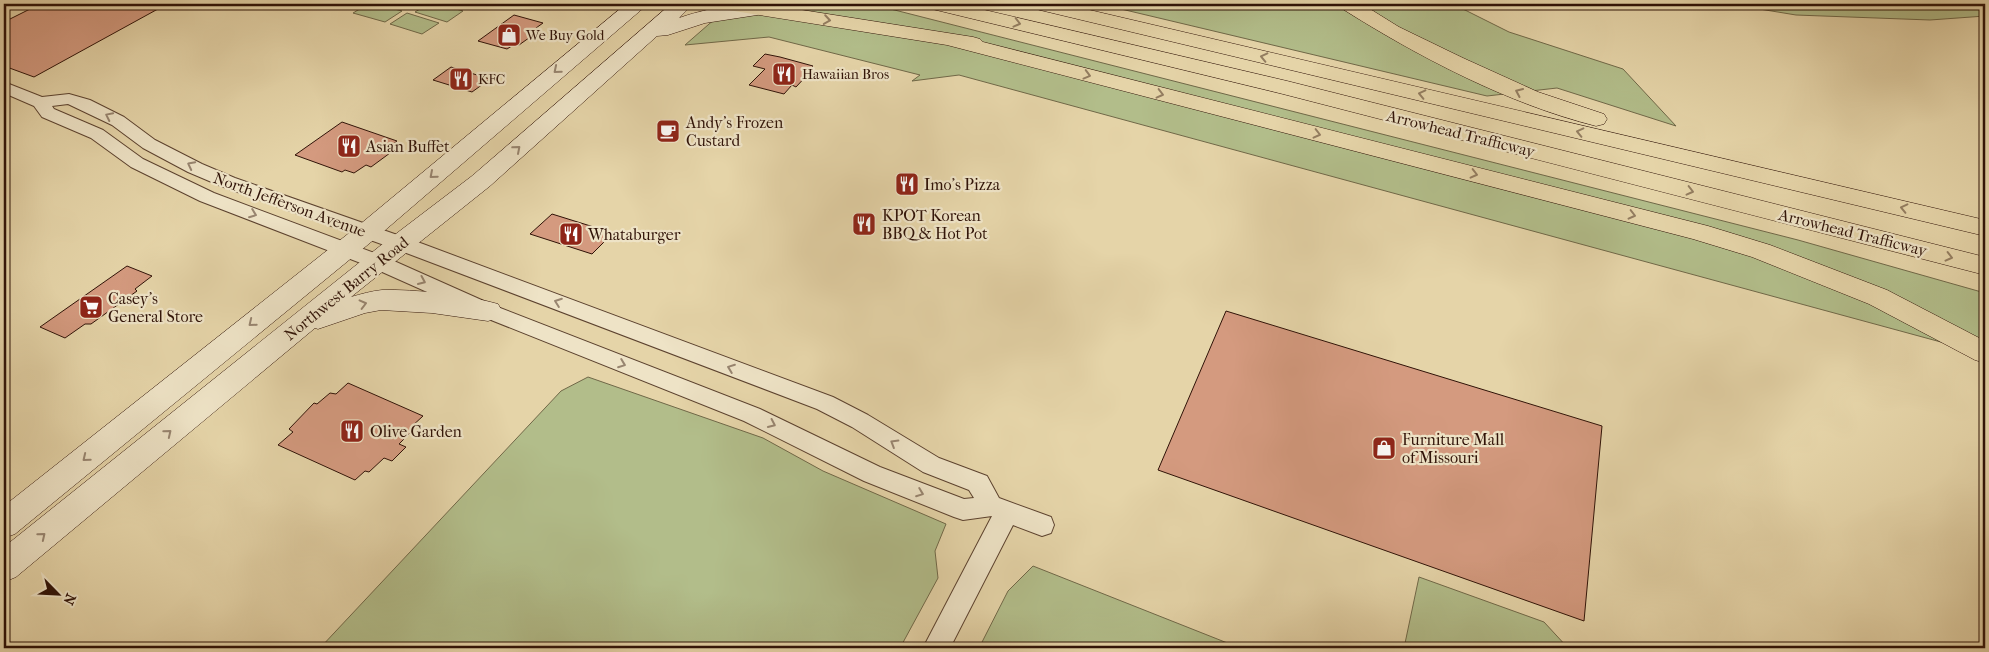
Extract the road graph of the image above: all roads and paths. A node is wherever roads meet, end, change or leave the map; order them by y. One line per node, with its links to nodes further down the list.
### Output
1 (638, 4): 16 (main road, Northwest Barry Road, one-way to 16)
2 (683, 4): 8 (main road, Northwest Barry Road)
3 (728, 4): 7 (highway)
4 (935, 4): 11 (highway, Arrowhead Trafficway, one-way to 11)
5 (1040, 4): 13 (highway, Arrowhead Trafficway, one-way to 5)
6 (1348, 4): 13 (highway, one-way to 6)
7 (757, 9): 8 (main road); 9 (highway, one-way to 9)
8 (639, 41): 15 (main road, Northwest Barry Road, one-way to 8)
9 (955, 41): 11 (highway); 20 (highway, one-way to 20)
10 (4, 87): 12 (street, North Jefferson Avenue)
11 (1287, 88): 17 (highway, Arrowhead Trafficway, one-way to 17)
12 (40, 102): 16 (street, North Jefferson Avenue, one-way to 16); 16 (street, North Jefferson Avenue, one-way to 12)
13 (1764, 175): 14 (highway, Arrowhead Trafficway, one-way to 13)
14 (1985, 228)
15 (399, 244): 16 (main road, Northwest Barry Road); 22 (street, one-way to 15)
16 (362, 249): 18 (street, North Jefferson Avenue, one-way to 18); 19 (main road, Northwest Barry Road); 21 (main road); 23 (main road, Northwest Barry Road, one-way to 23)
17 (1985, 266)
18 (488, 311): 19 (main road, one-way to 18); 22 (street, North Jefferson Avenue, one-way to 22)
19 (300, 325): 21 (main road, Northwest Barry Road)
20 (1985, 353)
21 (206, 402): 25 (main road, Northwest Barry Road, one-way to 21)
22 (998, 509): 24 (street); 26 (street)
23 (4, 524)
24 (1042, 525)
25 (4, 566)
26 (936, 648)

